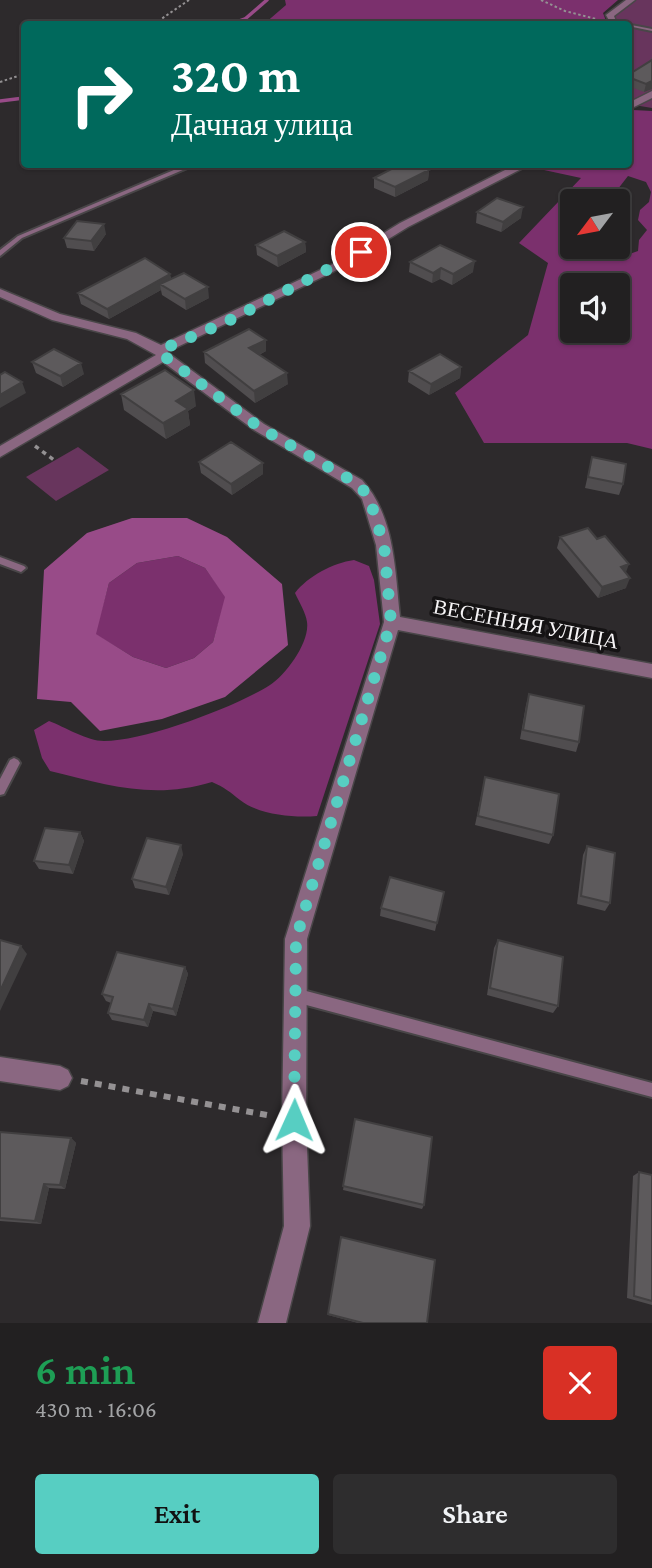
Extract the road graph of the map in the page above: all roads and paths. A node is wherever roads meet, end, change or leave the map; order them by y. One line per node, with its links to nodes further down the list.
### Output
1 (189, 0): 4 (path)
2 (541, 0): 5 (path)
3 (631, 0): 6 (street)
4 (158, 21)
5 (609, 21)
6 (613, 21)
7 (632, 26): 8 (lane)
8 (652, 30)
9 (21, 75): 10 (path)
10 (0, 82)
11 (652, 93): 12 (street)
12 (633, 104): 13 (street)
13 (652, 104)
14 (184, 168): 16 (lane)
15 (518, 168): 18 (street)
16 (0, 254)
17 (0, 293): 18 (street)
18 (163, 353): 19 (street); 22 (street)
19 (0, 452)
20 (0, 560): 21 (lane)
21 (21, 568)
22 (391, 622): 23 (street, ВЕСЕННЯЯ УЛИЦА); 26 (street)
23 (652, 671)
24 (14, 763): 25 (lane)
25 (0, 790)
26 (295, 995): 29 (lane); 30 (street)
27 (0, 1069): 28 (street)
28 (60, 1077): 30 (path)
29 (652, 1090)
30 (294, 1120): 31 (street)
31 (272, 1323)

